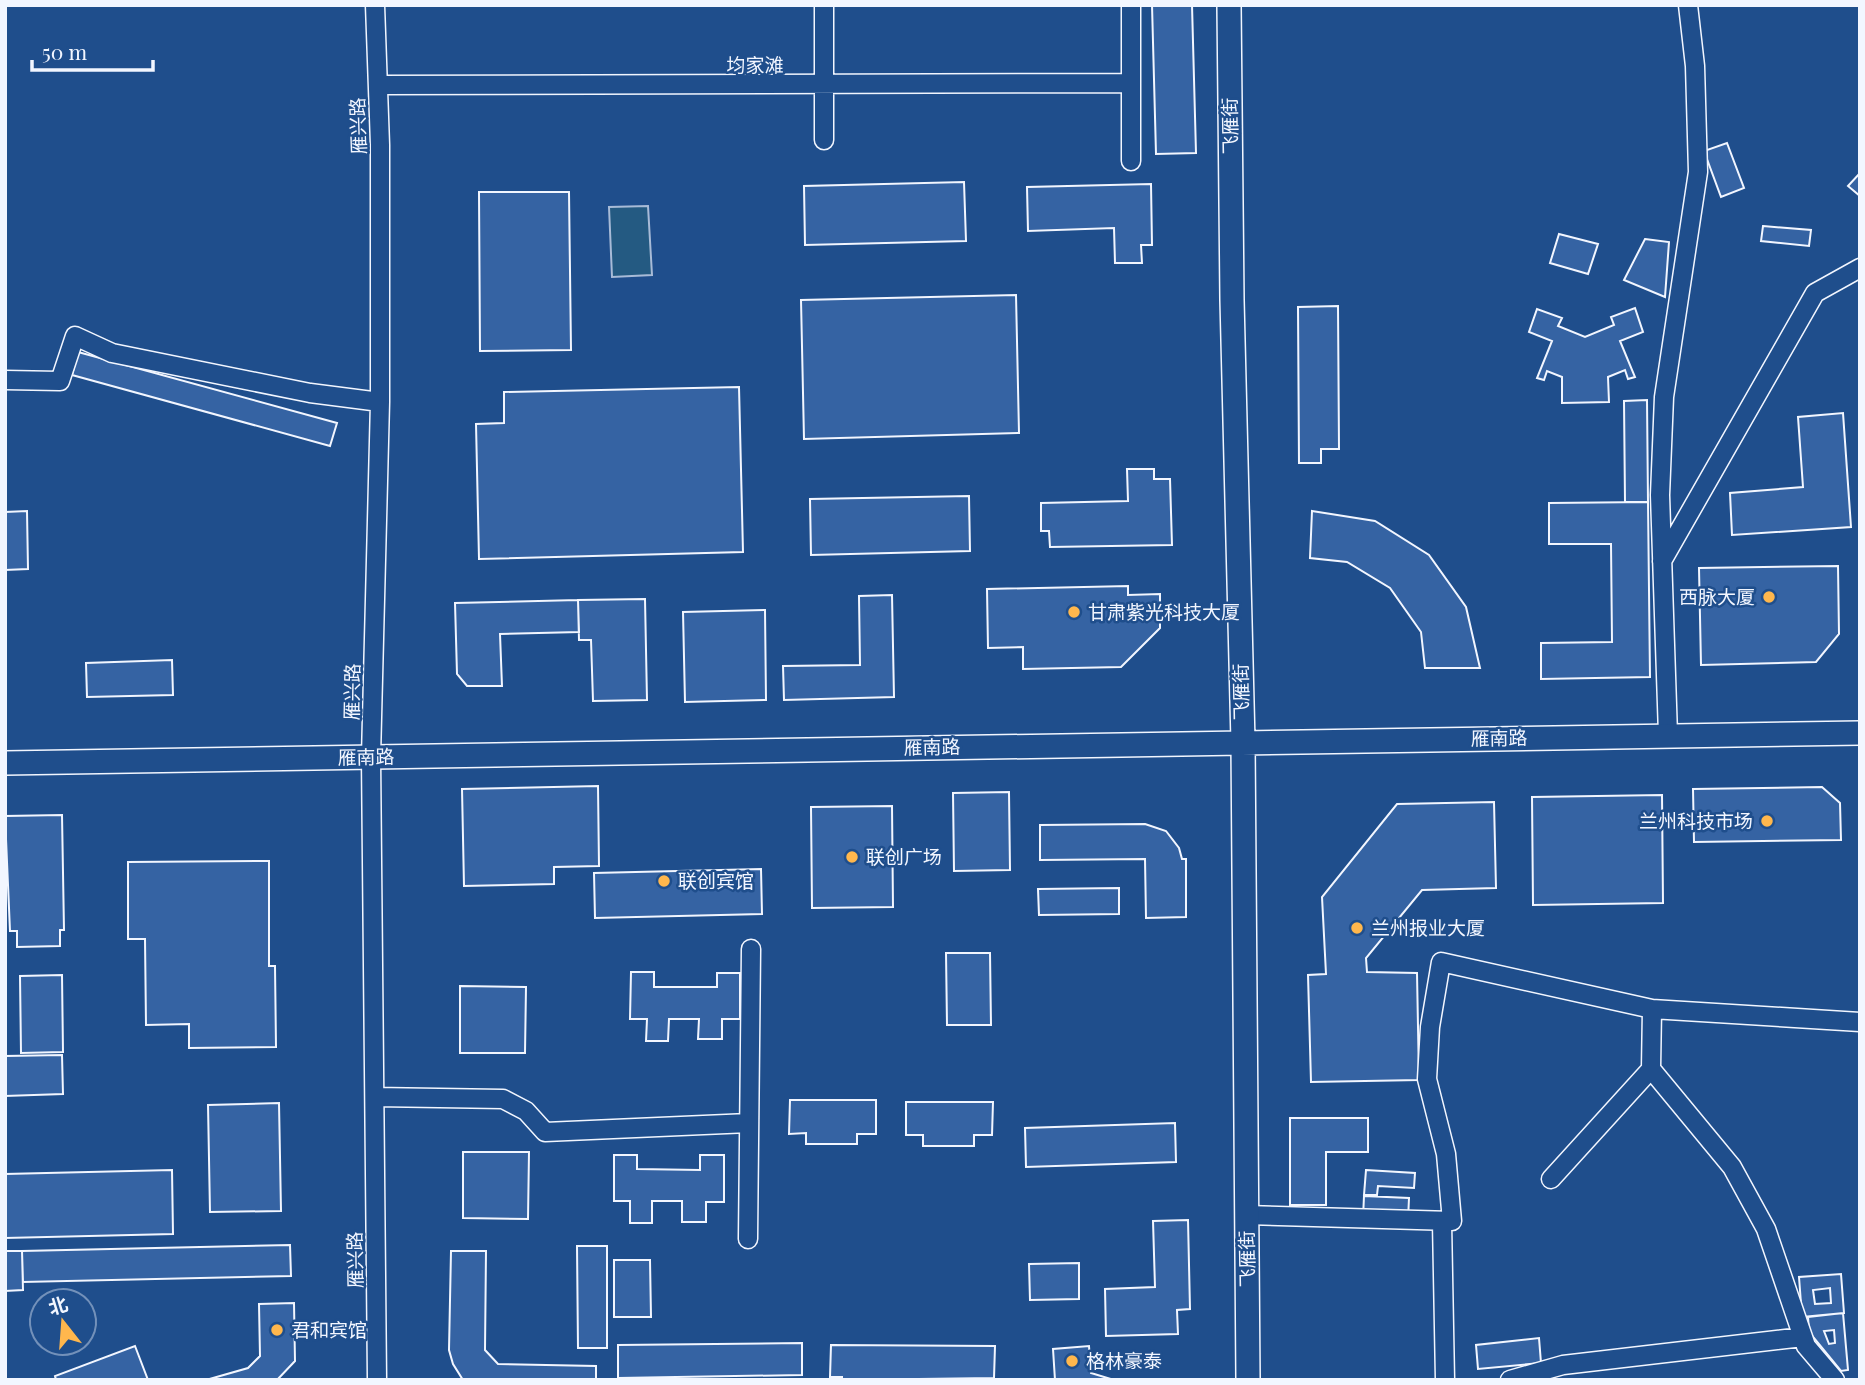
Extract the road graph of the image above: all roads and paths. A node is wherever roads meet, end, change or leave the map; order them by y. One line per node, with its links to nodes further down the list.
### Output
1 (375, 5): 7 (street, 雁兴路)
2 (824, 5): 8 (street)
3 (1131, 5): 6 (street)
4 (1228, 5): 17 (main road, 飞雁街)
5 (1688, 5): 14 (street)
6 (1131, 83): 8 (street, 均家滩); 10 (street)
7 (378, 85): 8 (street, 均家滩); 13 (street, 雁兴路)
8 (824, 86): 9 (street)
9 (824, 140)
10 (1131, 161)
11 (1860, 268): 14 (street)
12 (5, 380): 13 (street)
13 (380, 402): 18 (street, 雁兴路)
14 (1662, 561): 16 (street)
15 (1860, 733): 16 (main road, 雁南路)
16 (1668, 735): 17 (main road, 雁南路)
17 (1242, 741): 18 (main road, 雁南路); 27 (main road, 飞雁街)
18 (371, 757): 19 (main road, 雁南路); 24 (street, 雁兴路)
19 (5, 763)
20 (751, 949): 25 (street)
21 (1652, 1009): 22 (street); 23 (street); 28 (street)
22 (1860, 1021)
23 (1651, 1069): 26 (street); 30 (street)
24 (375, 1097): 25 (street); 31 (street, 雁兴路)
25 (749, 1123): 29 (street)
26 (1550, 1179)
27 (1246, 1215): 28 (street); 32 (main road, 飞雁街)
28 (1442, 1222): 33 (street)
29 (748, 1239)
30 (1803, 1337): 34 (street); 35 (street)
31 (377, 1380)
32 (1248, 1380)
33 (1445, 1380)
34 (1510, 1380)
35 (1835, 1380)

